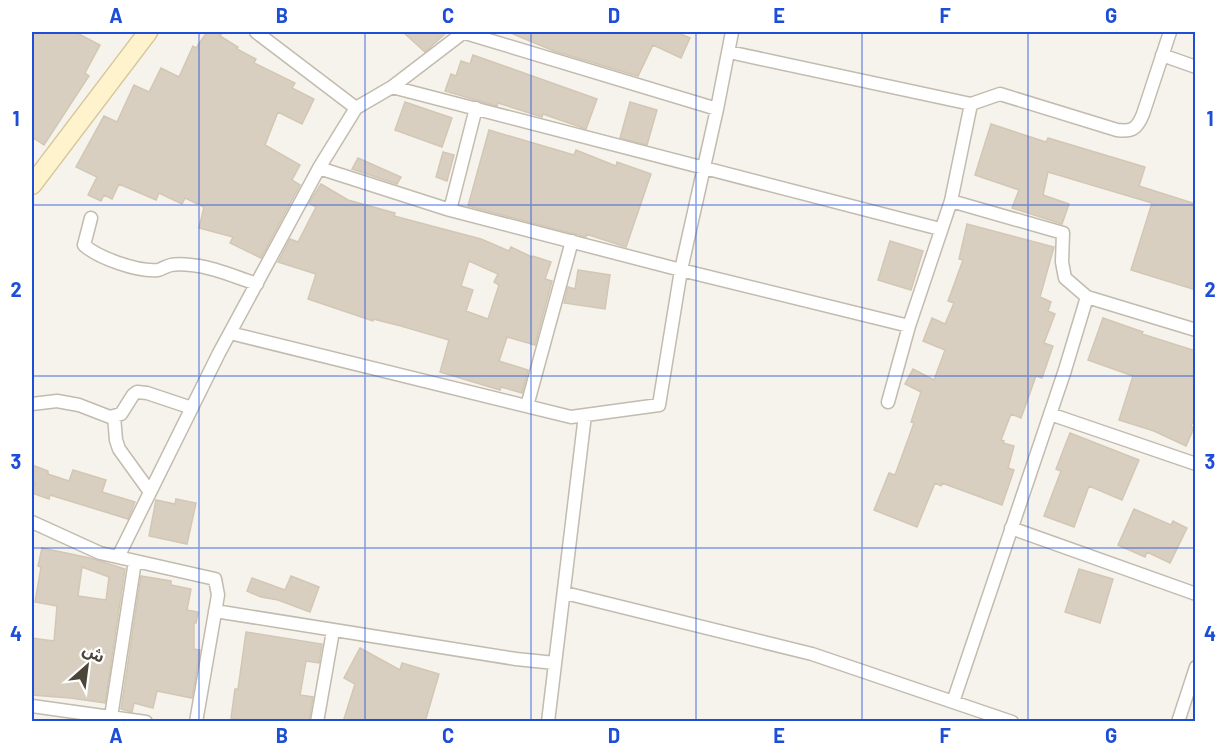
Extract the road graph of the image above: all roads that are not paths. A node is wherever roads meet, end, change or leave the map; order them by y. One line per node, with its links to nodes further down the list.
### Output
1 (148, 32): 16 (street)
2 (256, 32): 11 (street)
3 (463, 32): 9 (street); 13 (street)
4 (732, 32): 6 (street)
5 (1170, 32): 7 (street)
6 (729, 52): 10 (street); 13 (street)
7 (1162, 55): 8 (street); 10 (street)
8 (1196, 67)
9 (392, 87): 11 (street); 12 (street)
10 (971, 104): 17 (street)
11 (356, 108): 15 (street)
12 (476, 108): 14 (street); 18 (street)
13 (717, 109): 14 (street)
14 (704, 167): 20 (street); 22 (street)
15 (319, 168): 18 (street); 23 (street)
16 (32, 185)
17 (951, 201): 20 (street); 24 (street)
18 (450, 210): 21 (street)
19 (91, 218): 23 (street)
20 (940, 229): 25 (street)
21 (572, 241): 22 (street); 30 (street)
22 (681, 270): 25 (street); 33 (street)
23 (257, 284): 27 (street)
24 (1087, 297): 26 (street); 32 (street)
25 (909, 326): 28 (street)
26 (1196, 330)
27 (230, 333): 30 (street); 31 (street)
28 (888, 402)
29 (32, 404): 34 (street)
30 (527, 406): 33 (street)
31 (192, 408): 34 (street); 36 (street)
32 (1050, 414): 35 (street); 38 (street)
33 (585, 415): 41 (street)
34 (114, 416): 36 (street)
35 (1196, 464)
36 (150, 492): 39 (street)
37 (32, 522): 39 (street)
38 (1011, 528): 42 (street); 47 (street)
39 (118, 557): 40 (street)
40 (135, 561): 43 (street); 49 (street)
41 (565, 593): 45 (street); 47 (street)
42 (1196, 594)
43 (215, 611): 44 (street); 51 (street)
44 (333, 631): 45 (street); 52 (street)
45 (555, 663): 53 (street)
46 (1196, 667): 55 (street)
47 (953, 702): 54 (street)
48 (32, 706): 49 (street)
49 (111, 717): 50 (street)
50 (146, 722)
51 (196, 722)
52 (317, 722)
53 (548, 722)
54 (1012, 722)
55 (1178, 722)

